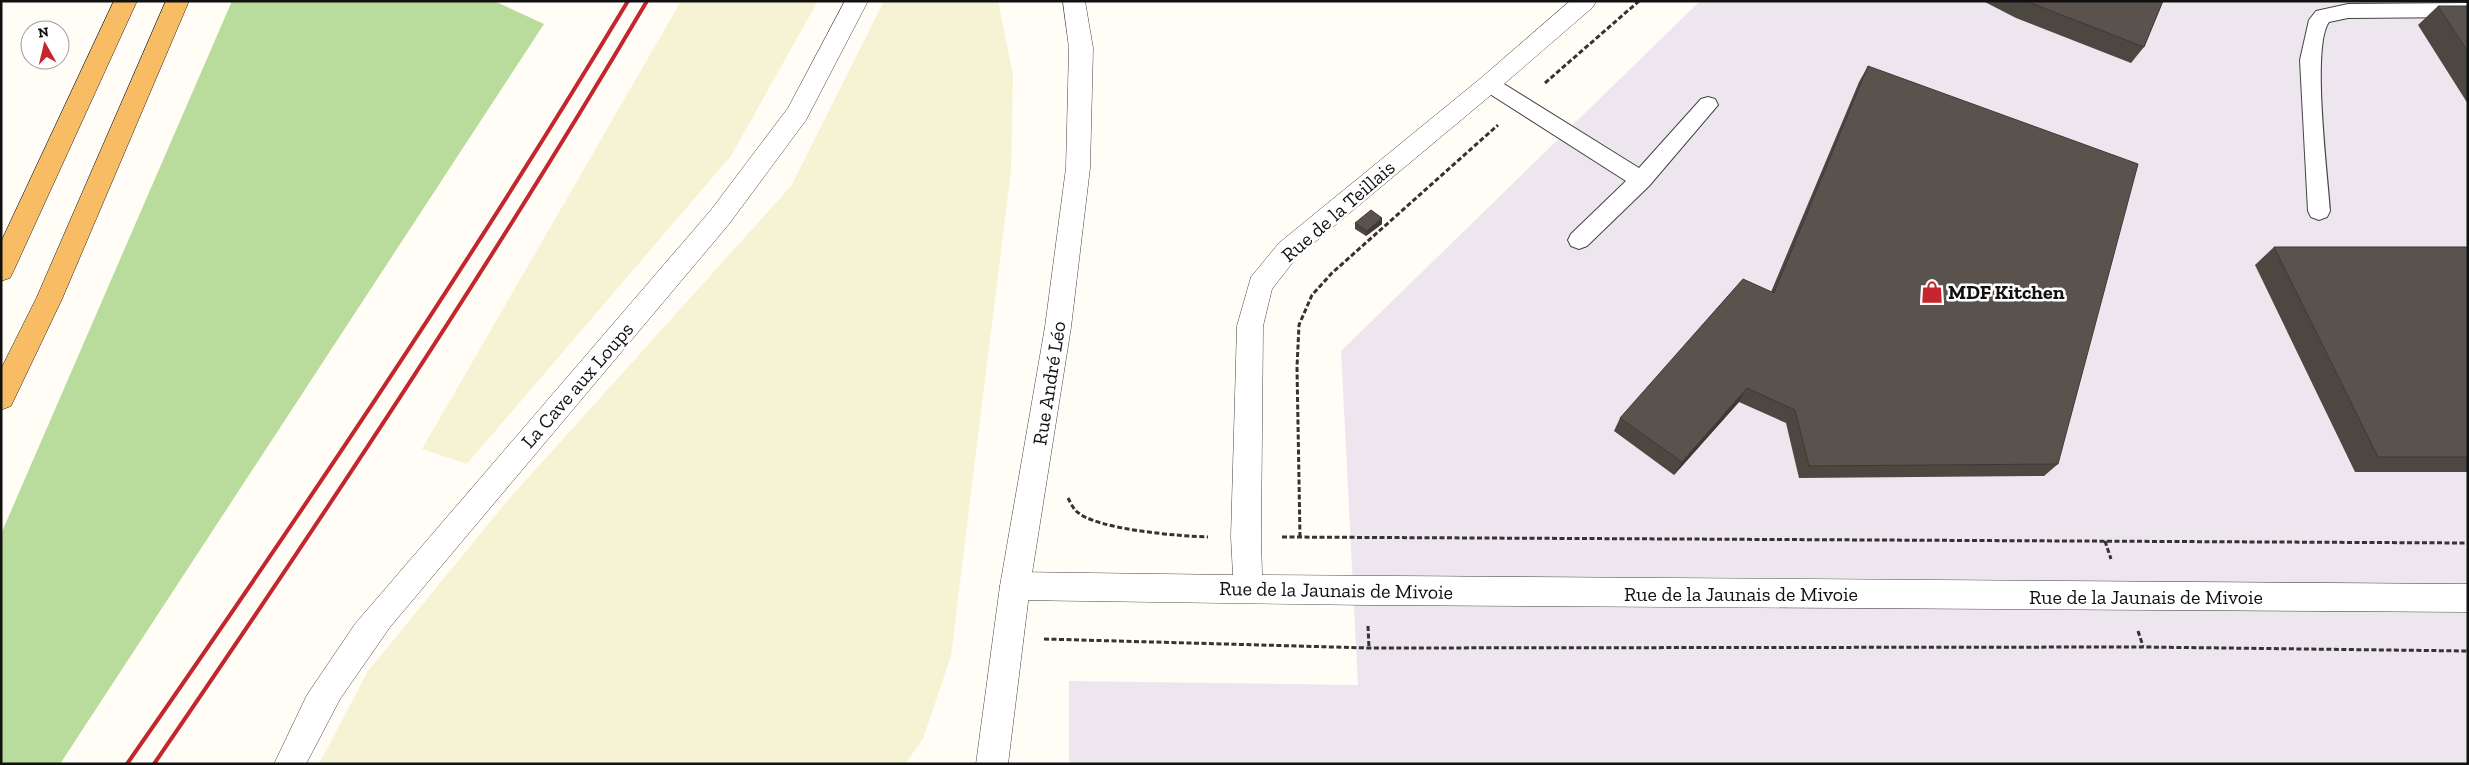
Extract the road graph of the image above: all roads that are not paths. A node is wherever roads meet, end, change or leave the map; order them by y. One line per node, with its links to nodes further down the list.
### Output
1 (126, 1): 12 (highway)
2 (178, 1): 13 (highway)
3 (857, 1): 17 (street, La Cave aux Loups)
4 (1074, 1): 14 (street, Rue André Léo)
5 (1585, 1): 7 (street, Rue de la Teillais)
6 (2468, 10): 10 (lane)
7 (1489, 84): 9 (lane); 15 (street, Rue de la Teillais)
8 (1708, 106): 9 (lane)
9 (1641, 180): 11 (lane)
10 (2319, 211)
11 (1579, 240)
12 (1, 270)
13 (1, 398)
14 (1015, 586): 15 (street, Rue de la Jaunais de Mivoie); 18 (street, Rue André Léo)
15 (1248, 589): 16 (street, Rue de la Jaunais de Mivoie)
16 (2468, 598)
17 (290, 764)
18 (992, 764)

